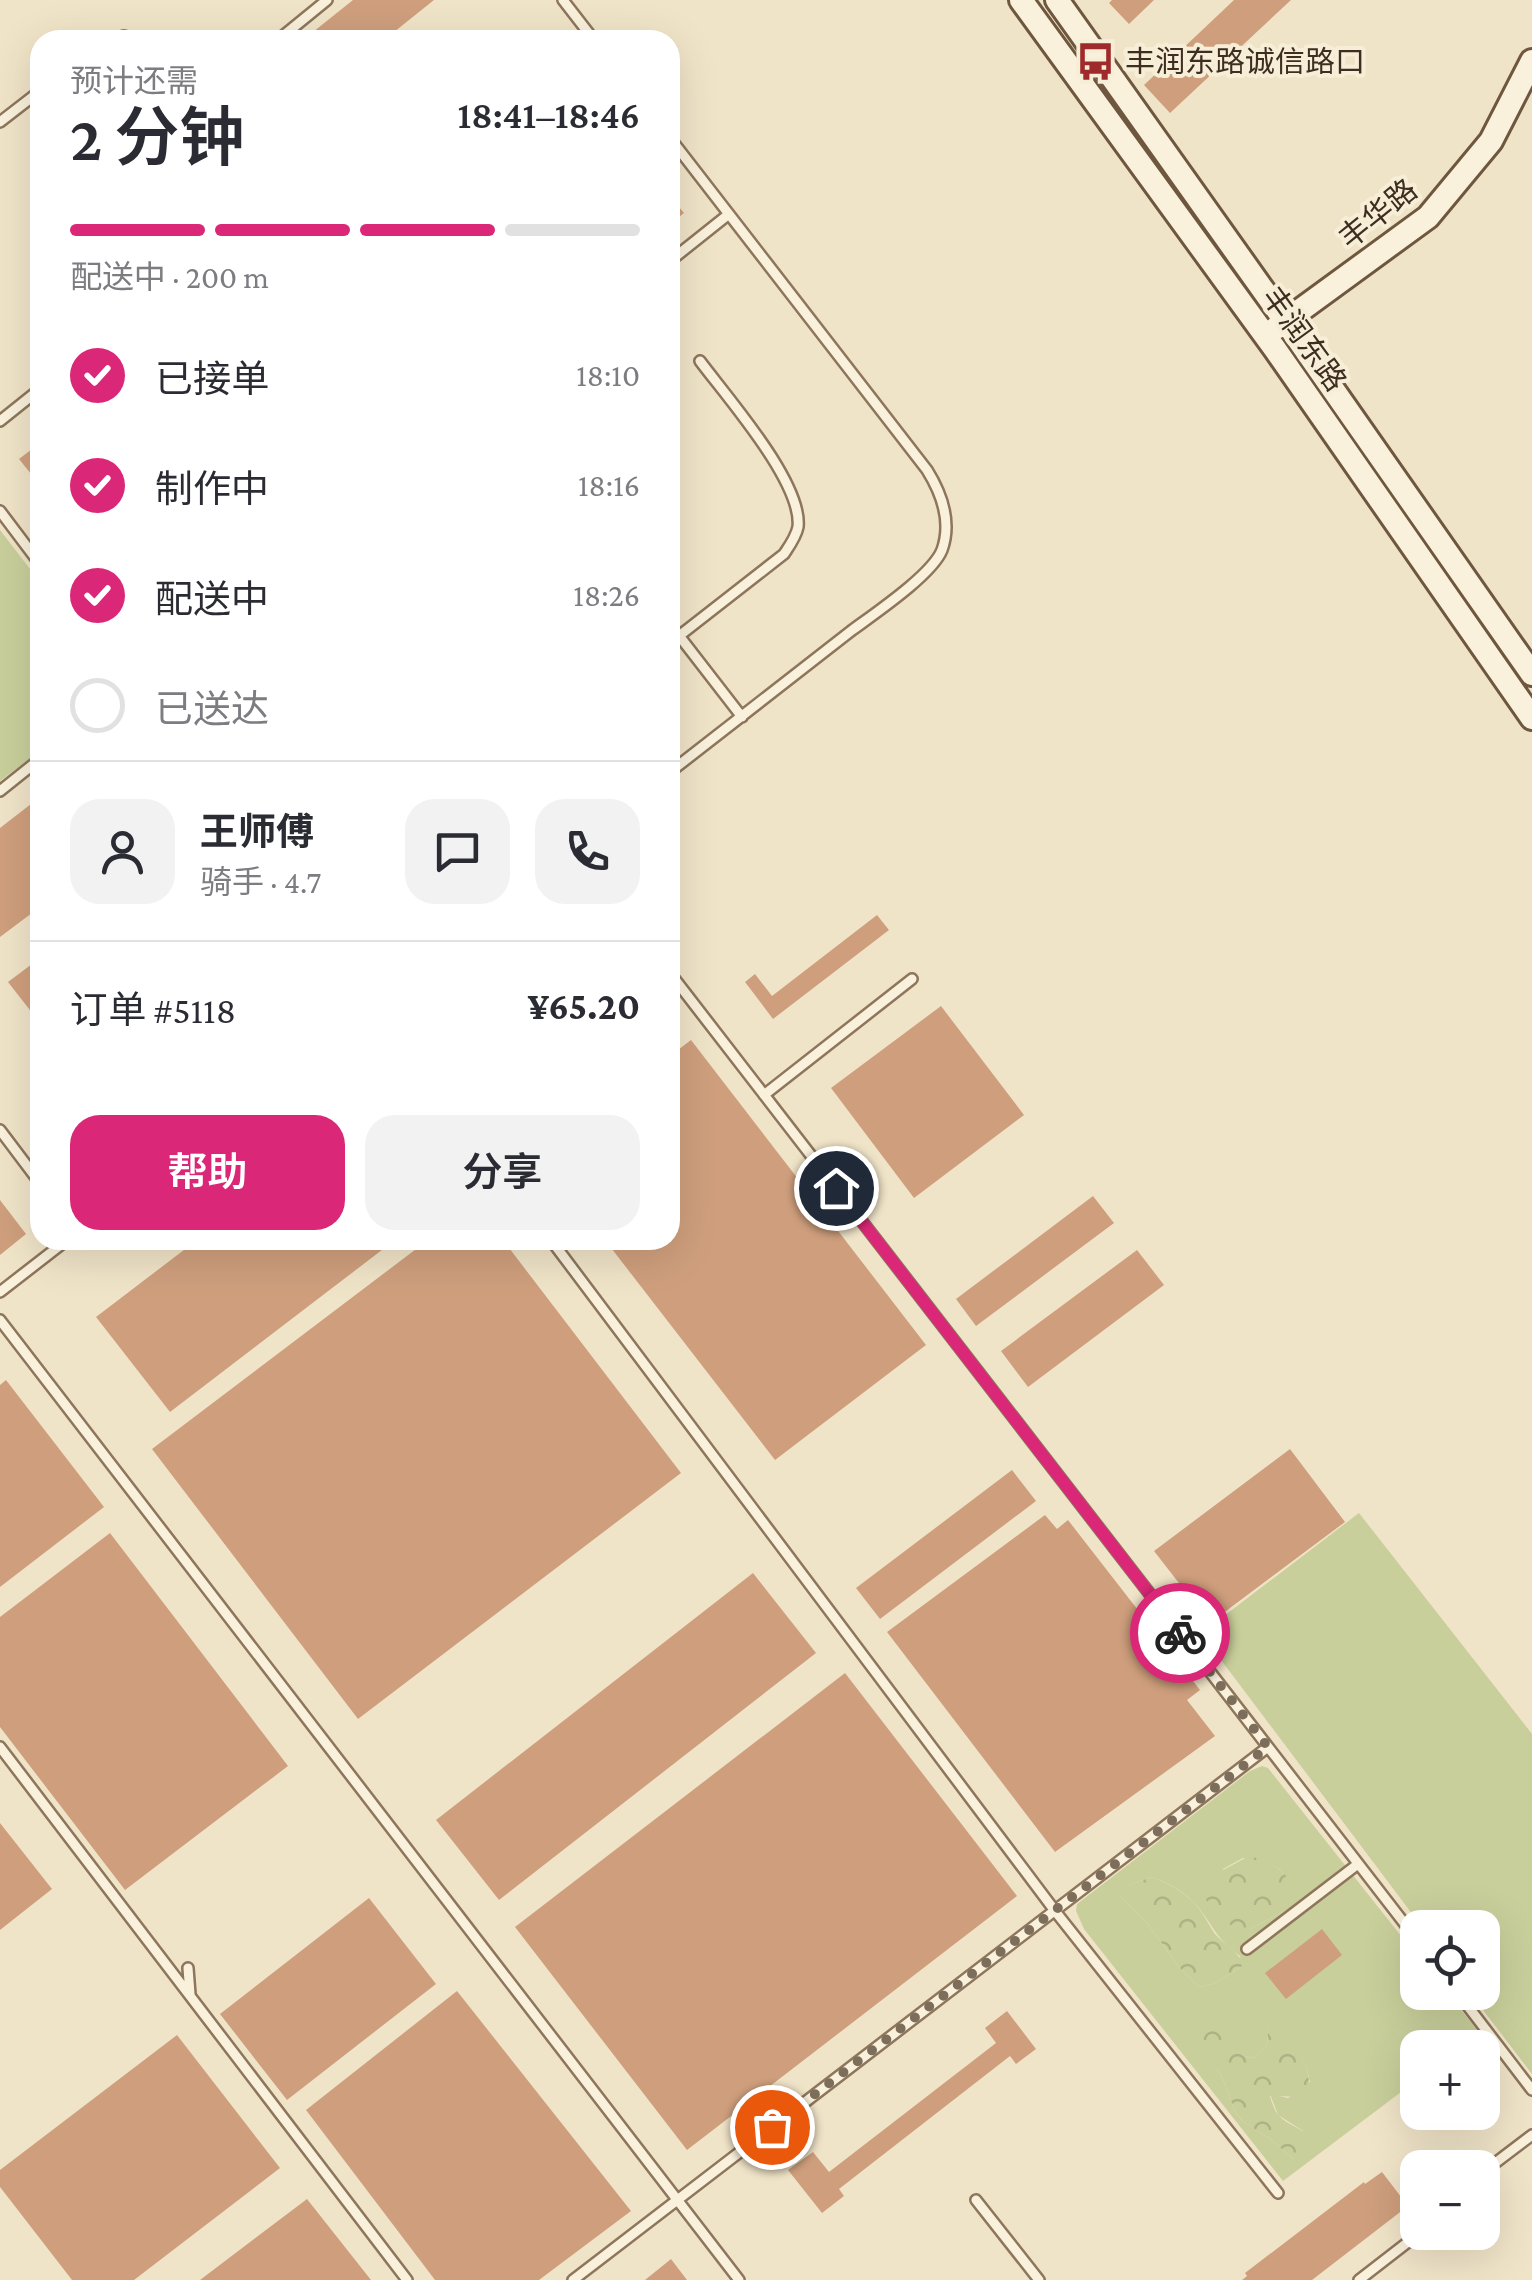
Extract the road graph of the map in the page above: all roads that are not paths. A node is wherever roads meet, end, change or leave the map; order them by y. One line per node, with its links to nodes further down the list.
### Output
1 (326, 0): 5 (lane)
2 (563, 0): 6 (lane)
3 (1021, 0): 15 (street, 丰润东路)
4 (1056, 0): 14 (street, 丰润东路)
5 (290, 30)
6 (586, 30)
7 (1532, 61): 14 (street, 丰华路)
8 (1532, 87): 14 (street, 丰华路)
9 (30, 99): 10 (lane)
10 (0, 122)
11 (680, 151): 12 (lane)
12 (729, 214): 13 (lane); 23 (lane)
13 (680, 253)
14 (1290, 328): 15 (street, 丰华路); 22 (street, 丰润东路)
15 (1270, 342): 24 (street, 丰润东路)
16 (700, 361): 21 (lane)
17 (30, 396): 18 (lane)
18 (0, 421)
19 (0, 511): 20 (lane)
20 (30, 551)
21 (680, 636): 23 (lane)
22 (1532, 674)
23 (742, 717): 25 (lane)
24 (1532, 718)
25 (680, 764)
26 (30, 767): 27 (lane)
27 (0, 791)
28 (912, 979): 30 (lane)
29 (680, 986): 30 (lane)
30 (764, 1096): 38 (lane)
31 (0, 1130): 32 (lane)
32 (30, 1170)
33 (54, 1250): 35 (lane)
34 (559, 1250): 40 (lane)
35 (0, 1292)
36 (0, 1320): 50 (lane)
37 (0, 1747): 44 (lane)
38 (1268, 1747): 39 (lane); 40 (lane)
39 (1358, 1864): 41 (lane); 42 (lane)
40 (1055, 1910): 49 (lane); 50 (lane)
41 (1400, 1918)
42 (1247, 1950)
43 (188, 1968): 44 (lane)
44 (190, 1997): 53 (lane)
45 (1471, 2010): 46 (lane)
46 (1532, 2090)
47 (1532, 2136): 48 (lane)
48 (1500, 2160)
49 (1278, 2194)
50 (678, 2199): 54 (lane); 55 (lane)
51 (976, 2200): 56 (lane)
52 (1400, 2248): 57 (lane)
53 (406, 2280)
54 (573, 2280)
55 (740, 2280)
56 (1039, 2280)
57 (1359, 2280)

